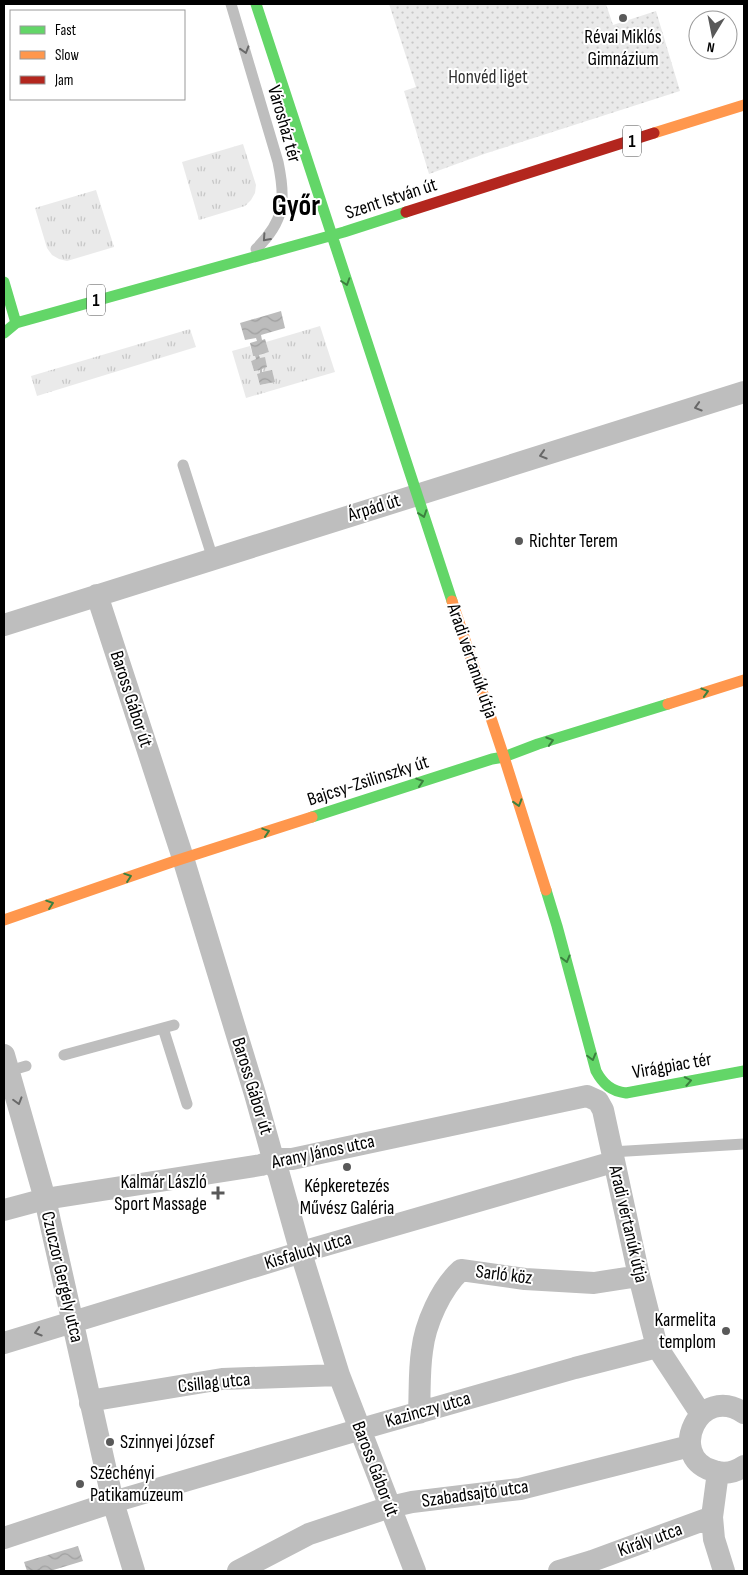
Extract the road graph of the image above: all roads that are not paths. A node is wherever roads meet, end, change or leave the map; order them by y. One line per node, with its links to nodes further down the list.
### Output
1 (230, 4): 5 (lane, Városház tér, one-way to 5)
2 (256, 4): 4 (street, Városház tér)
3 (744, 105): 4 (street, Szent István út / 1)
4 (331, 236): 5 (street, Szent István út / 1); 12 (street, Aradi vértanúk útja, one-way to 12)
5 (231, 264): 8 (street, Szent István út / 1)
6 (4, 282): 8 (street)
7 (4, 322): 8 (street, Szent István út / 1)
8 (16, 323): 9 (street, Szent István út / 1)
9 (4, 333)
10 (744, 392): 12 (street, Árpád út, one-way to 12)
11 (183, 465): 13 (lane)
12 (416, 495): 13 (street, Árpád út); 17 (street, Aradi vértanúk útja, one-way to 17)
13 (213, 559): 14 (street, Árpád út)
14 (97, 595): 15 (street, Árpád út); 18 (street, Baross Gábor út)
15 (4, 625)
16 (744, 680): 17 (street, Bajcsy-Zsilinszky út, one-way to 16)
17 (504, 756): 18 (street, Bajcsy-Zsilinszky út, one-way to 17); 24 (street, Aradi vértanúk útja, one-way to 24)
18 (183, 858): 19 (street, Bajcsy-Zsilinszky út, one-way to 18); 28 (street, Baross Gábor út)
19 (4, 920)
20 (64, 1055): 25 (lane)
21 (13, 1064): 29 (street, Czuczor Gergely utca, one-way to 29)
22 (744, 1071): 24 (street, Virágpiac tér, one-way to 22)
23 (744, 1083): 24 (street, Arany János utca)
24 (602, 1098): 27 (street, Aradi vértanúk útja); 28 (street, Arany János utca)
25 (188, 1104)
26 (744, 1144): 27 (lane)
27 (612, 1157): 31 (street, Kisfaludy utca); 32 (street, Aradi vértanúk útja)
28 (274, 1162): 29 (street, Arany János utca); 31 (street, Baross Gábor út)
29 (45, 1199): 30 (street, Arany János utca); 33 (street, Czuczor Gergely utca)
30 (4, 1210)
31 (301, 1253): 33 (street, Kisfaludy utca); 36 (street, Baross Gábor út)
32 (639, 1276): 35 (street, Aradi vértanúk útja); 39 (street, Sarló köz)
33 (73, 1322): 34 (street, Kisfaludy utca, one-way to 34); 37 (street, Czuczor Gergely utca)
34 (4, 1343)
35 (657, 1347): 39 (street, Kazinczy utca); 40 (street, Aradi vértanúk útja)
36 (339, 1375): 37 (street, Csillag utca); 41 (street, Baross Gábor út)
37 (90, 1403): 45 (street, Czuczor Gergely utca)
38 (744, 1411): 40 (street)
39 (419, 1413): 41 (street, Kazinczy utca)
40 (701, 1414): 42 (street)
41 (359, 1430): 45 (street, Kazinczy utca); 46 (street, Baross Gábor út)
42 (690, 1446): 44 (street); 46 (street, Szabadsajtó utca)
43 (744, 1466): 44 (street)
44 (718, 1472): 47 (street)
45 (113, 1502): 48 (street, Kazinczy utca); 51 (street, Czuczor Gergely utca)
46 (390, 1507): 52 (street, Szabadsajtó utca); 53 (street, Baross Gábor út)
47 (712, 1517): 49 (street); 50 (street, Király utca)
48 (4, 1538)
49 (714, 1540): 55 (street); 56 (street)
50 (592, 1566): 54 (street, Király utca)
51 (134, 1571)
52 (238, 1571)
53 (414, 1571)
54 (559, 1571)
55 (708, 1571)
56 (724, 1571)

